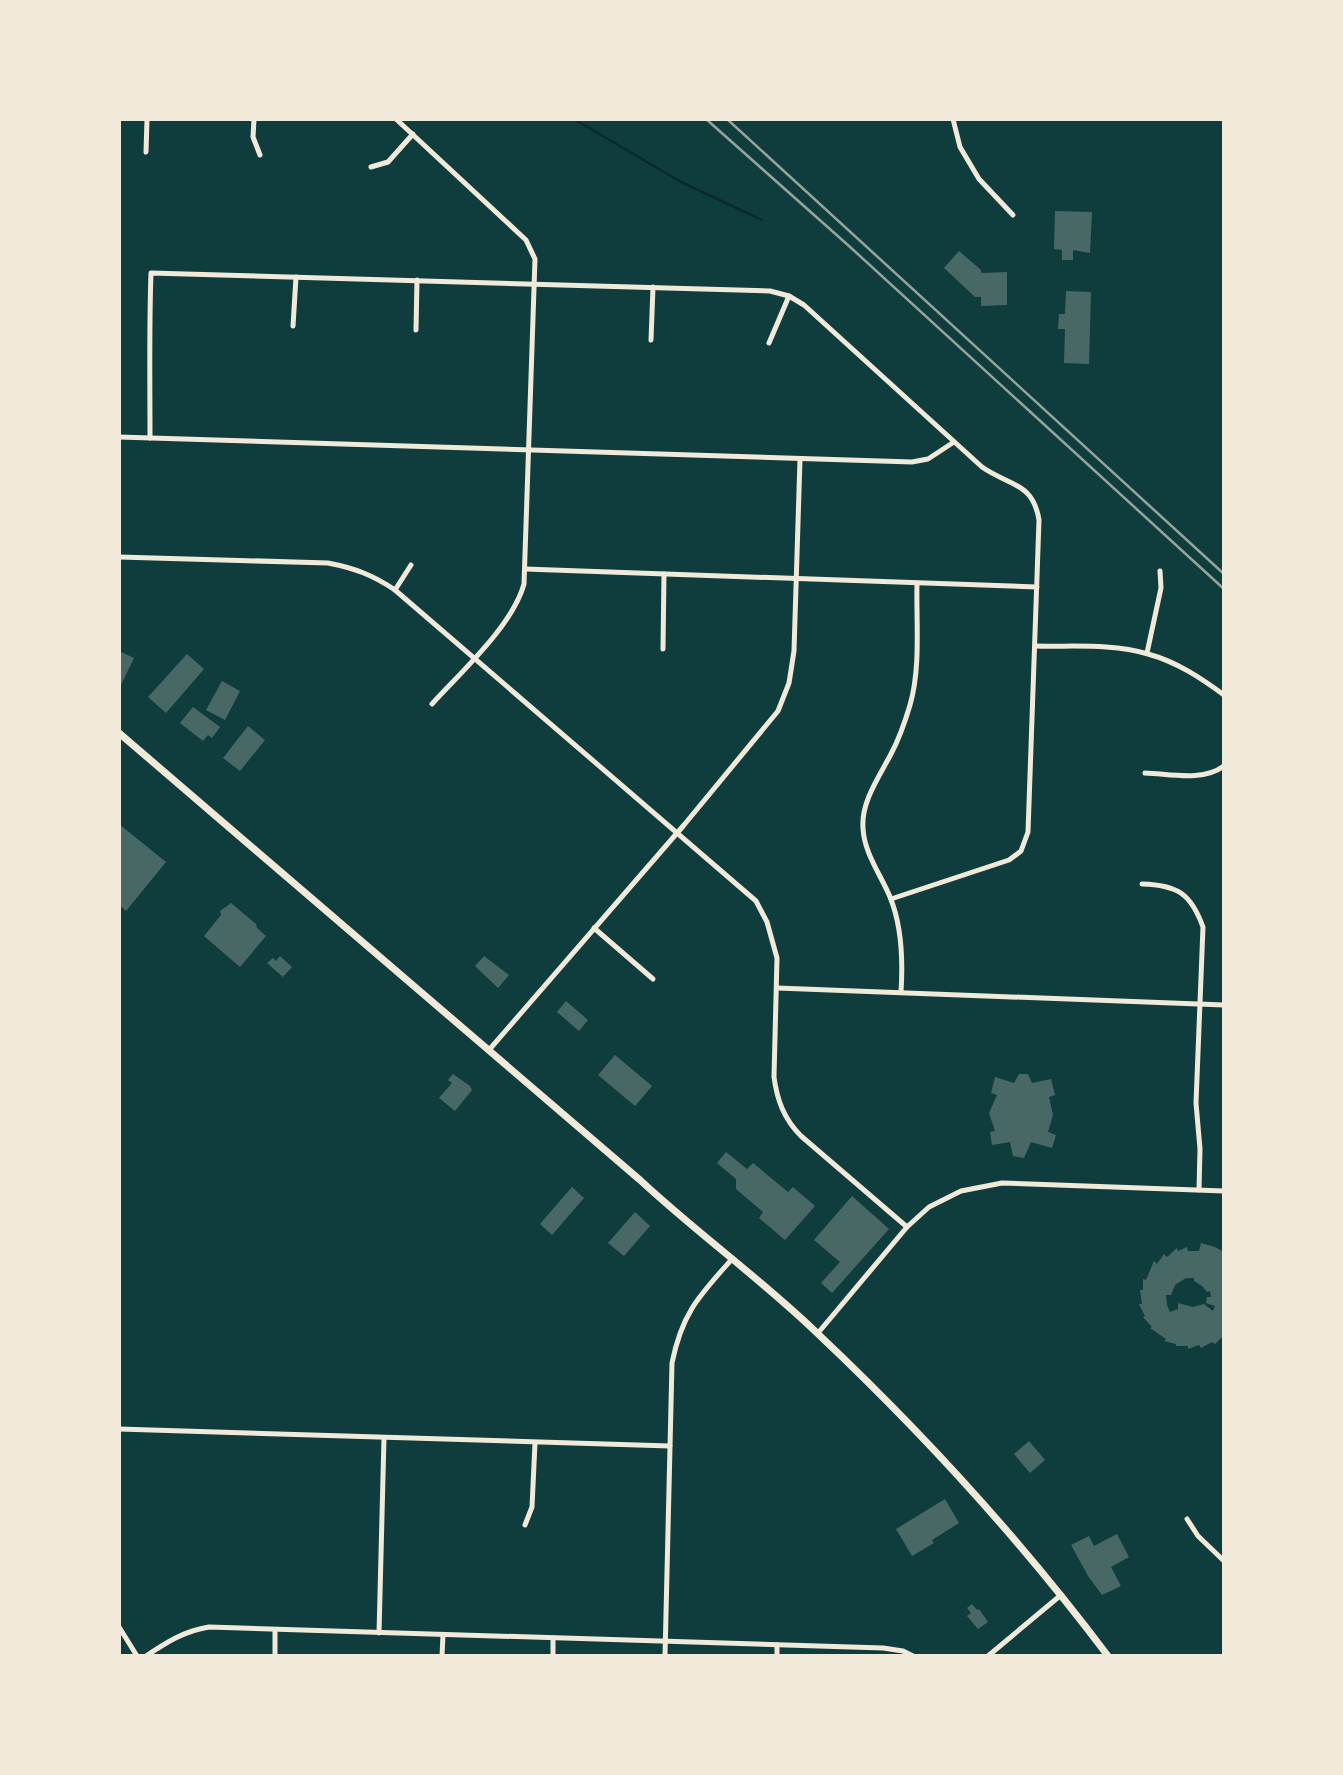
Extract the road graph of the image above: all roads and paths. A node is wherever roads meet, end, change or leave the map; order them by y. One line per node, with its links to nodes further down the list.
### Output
1 (147, 119): 6 (street)
2 (254, 119): 7 (street)
3 (396, 119): 5 (street)
4 (953, 119): 9 (street)
5 (413, 134): 8 (street); 12 (street)
6 (146, 152)
7 (260, 155)
8 (371, 167)
9 (1013, 215)
10 (296, 277): 11 (street); 15 (street); 20 (street)
11 (417, 280): 12 (street); 16 (street)
12 (536, 284): 13 (street); 22 (street)
13 (653, 287): 14 (street); 17 (street)
14 (789, 296): 18 (street); 21 (street)
15 (293, 326)
16 (416, 330)
17 (651, 340)
18 (769, 343)
19 (119, 437): 20 (street)
20 (150, 438): 22 (street)
21 (954, 442): 23 (street); 31 (street)
22 (529, 450): 23 (street); 26 (street)
23 (800, 459): 29 (street)
24 (119, 557): 32 (street)
25 (411, 565): 32 (street)
26 (525, 569): 28 (street); 36 (street)
27 (1160, 571): 35 (street)
28 (664, 574): 29 (street); 34 (street)
29 (796, 579): 30 (street); 42 (street)
30 (917, 583): 31 (street); 44 (street)
31 (1037, 587): 33 (street)
32 (395, 590): 36 (street)
33 (1035, 646): 35 (street); 44 (street)
34 (663, 649)
35 (1147, 653): 37 (street)
36 (473, 659): 38 (street); 42 (street)
37 (1224, 695)
38 (432, 704)
39 (119, 733): 51 (main road)
40 (1224, 766): 41 (street)
41 (1145, 773)
42 (677, 833): 45 (street); 47 (street)
43 (1142, 884): 49 (street)
44 (891, 899): 48 (street)
45 (594, 928): 46 (street); 51 (street)
46 (653, 979)
47 (777, 988): 48 (street); 54 (street)
48 (901, 992): 49 (street)
49 (1201, 1003): 50 (street); 52 (street)
50 (1224, 1005)
51 (489, 1050): 55 (main road)
52 (1199, 1190): 53 (street); 54 (street)
53 (1224, 1191)
54 (907, 1227): 56 (street)
55 (732, 1259): 56 (main road); 60 (street)
56 (818, 1333): 64 (main road)
57 (119, 1429): 58 (street)
58 (384, 1438): 59 (street); 67 (street)
59 (535, 1443): 60 (street); 62 (street)
60 (670, 1446): 70 (street)
61 (1187, 1519): 63 (street)
62 (525, 1525)
63 (1224, 1561)
64 (1061, 1595): 80 (street); 81 (main road)
65 (119, 1627): 72 (street)
66 (275, 1630): 67 (street); 73 (street); 74 (street)
67 (379, 1633): 68 (street)
68 (443, 1635): 69 (street); 75 (street)
69 (553, 1638): 70 (street); 76 (street)
70 (665, 1642): 71 (street); 77 (street)
71 (777, 1645): 78 (street); 79 (street)
72 (137, 1656)
73 (146, 1656)
74 (275, 1656)
75 (442, 1656)
76 (553, 1656)
77 (665, 1656)
78 (777, 1656)
79 (912, 1656)
80 (988, 1656)
81 (1108, 1656)

